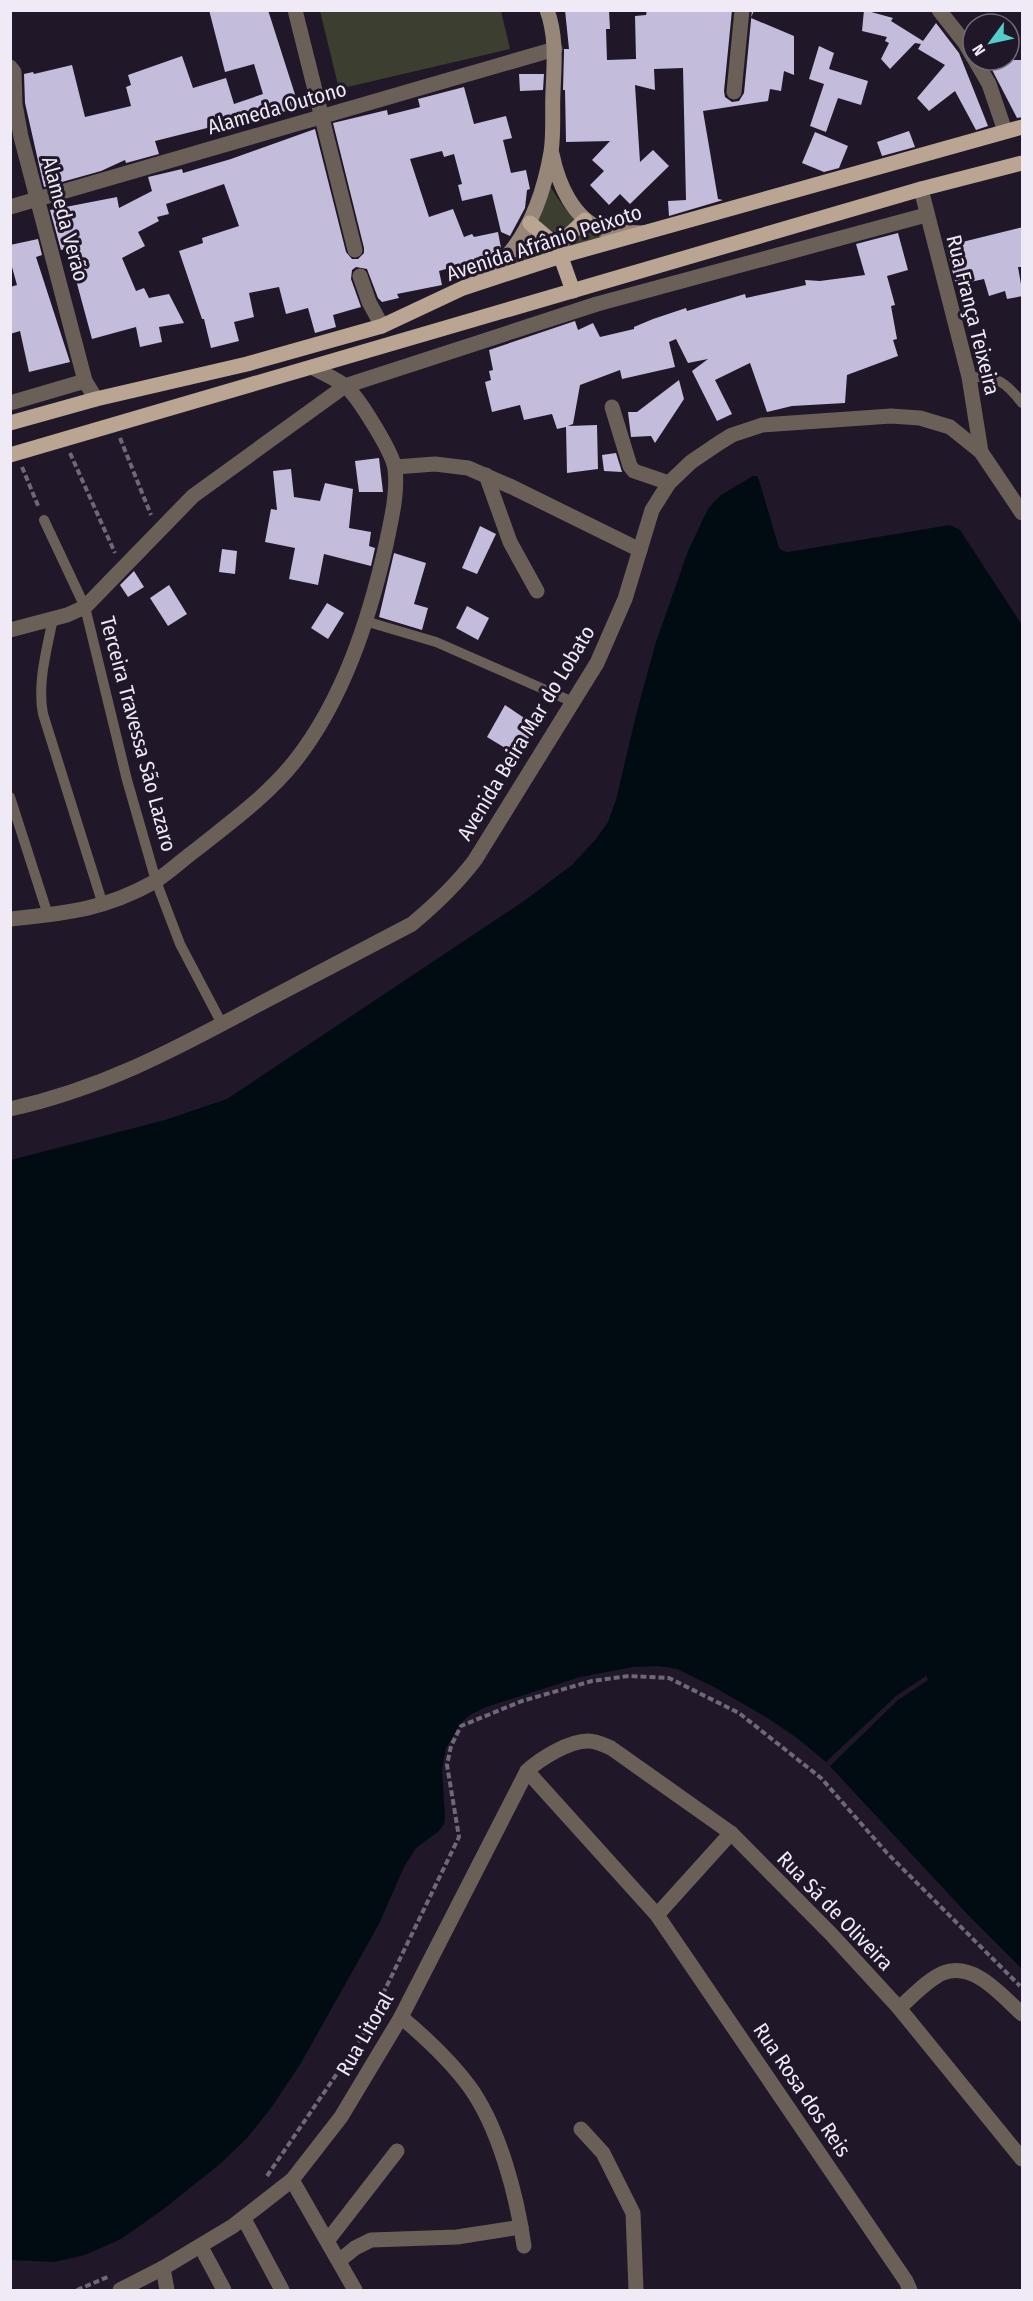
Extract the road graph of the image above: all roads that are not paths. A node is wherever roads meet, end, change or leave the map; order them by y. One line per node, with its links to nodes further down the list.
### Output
1 (295, 10): 10 (street)
2 (547, 10): 6 (main road)
3 (742, 10): 9 (street)
4 (939, 10): 5 (street)
5 (961, 38)
6 (555, 49): 10 (street, Alameda Outono); 13 (main road)
7 (10, 67): 16 (street, Alameda Verão)
8 (982, 72): 12 (street)
9 (734, 92)
10 (322, 116): 16 (street, Alameda Outono); 22 (street)
11 (1023, 127): 12 (main road, Avenida Afrânio Peixoto)
12 (1005, 132): 21 (main road, Avenida Afrânio Peixoto)
13 (551, 151): 19 (main road); 20 (main road)
14 (1023, 163): 15 (main road)
15 (921, 189): 18 (street, Rua França Teixeira); 26 (main road)
16 (39, 200): 17 (street, Alameda Outono); 30 (street, Alameda Verão)
17 (10, 207)
18 (926, 215): 29 (street, Rua França Teixeira); 31 (street)
19 (585, 220): 21 (main road); 23 (main road)
20 (530, 224): 23 (main road); 25 (main road)
21 (642, 233): 23 (main road, Avenida Afrânio Peixoto)
22 (355, 250)
23 (559, 251): 25 (main road, Avenida Afrânio Peixoto); 26 (main road)
24 (360, 276): 27 (street)
25 (463, 288): 27 (main road, Avenida Afrânio Peixoto)
26 (573, 291): 28 (main road)
27 (382, 326): 32 (main road, Avenida Afrânio Peixoto)
28 (312, 367): 31 (street); 38 (main road)
29 (969, 377): 34 (lane); 37 (street, Rua França Teixeira)
30 (85, 381): 32 (street, Alameda Verão); 33 (street)
31 (345, 386): 39 (street); 46 (street)
32 (96, 399): 36 (main road, Avenida Afrânio Peixoto)
33 (10, 403)
34 (1023, 403)
35 (612, 407): 41 (street)
36 (10, 423)
37 (981, 452): 41 (street, Avenida Beira Mar do Lobato); 42 (street, Avenida Beira Mar do Lobato)
38 (14, 454)
39 (395, 468): 40 (street); 48 (street)
40 (486, 474): 44 (street); 45 (street)
41 (669, 483): 44 (street, Avenida Beira Mar do Lobato)
42 (1023, 513)
43 (44, 520): 46 (lane, Terceira Travessa São Lazaro)
44 (640, 550): 50 (street, Avenida Beira Mar do Lobato)
45 (537, 591)
46 (85, 607): 47 (street); 52 (lane, Terceira Travessa São Lazaro)
47 (53, 618): 49 (street); 53 (lane)
48 (365, 621): 50 (lane); 52 (street)
49 (10, 630)
50 (573, 702): 56 (street, Avenida Beira Mar do Lobato)
51 (10, 797): 54 (lane)
52 (156, 881): 53 (street); 56 (lane, Terceira Travessa São Lazaro)
53 (103, 904): 54 (street)
54 (48, 915): 55 (street)
55 (10, 919)
56 (222, 1024): 57 (street, Avenida Beira Mar do Lobato)
57 (10, 1109)
58 (578, 1743): 59 (street, Rua Litoral); 60 (street, Rua Sá de Oliveira)
59 (527, 1771): 61 (street, Rua Rosa dos Reis); 64 (street, Rua Litoral)
60 (731, 1833): 61 (street); 62 (street, Rua Sá de Oliveira)
61 (657, 1915): 82 (street, Rua Rosa dos Reis)
62 (899, 2008): 63 (street); 67 (street, Rua Sá de Oliveira)
63 (1023, 2014)
64 (401, 2017): 68 (street, Rua Litoral); 70 (street)
65 (580, 2129): 81 (street)
66 (397, 2151): 71 (street)
67 (1023, 2159)
68 (292, 2180): 69 (street, Rua Litoral); 71 (street)
69 (244, 2218): 73 (street, Rua Litoral); 79 (street)
70 (521, 2227): 72 (street); 74 (street)
71 (328, 2240): 74 (street)
72 (524, 2246)
73 (201, 2247): 75 (street, Rua Litoral); 78 (street)
74 (339, 2261): 80 (street)
75 (163, 2268): 76 (street, Rua Litoral); 77 (street)
76 (120, 2290)
77 (168, 2290)
78 (224, 2290)
79 (282, 2290)
80 (355, 2290)
81 (636, 2290)
82 (910, 2290)

